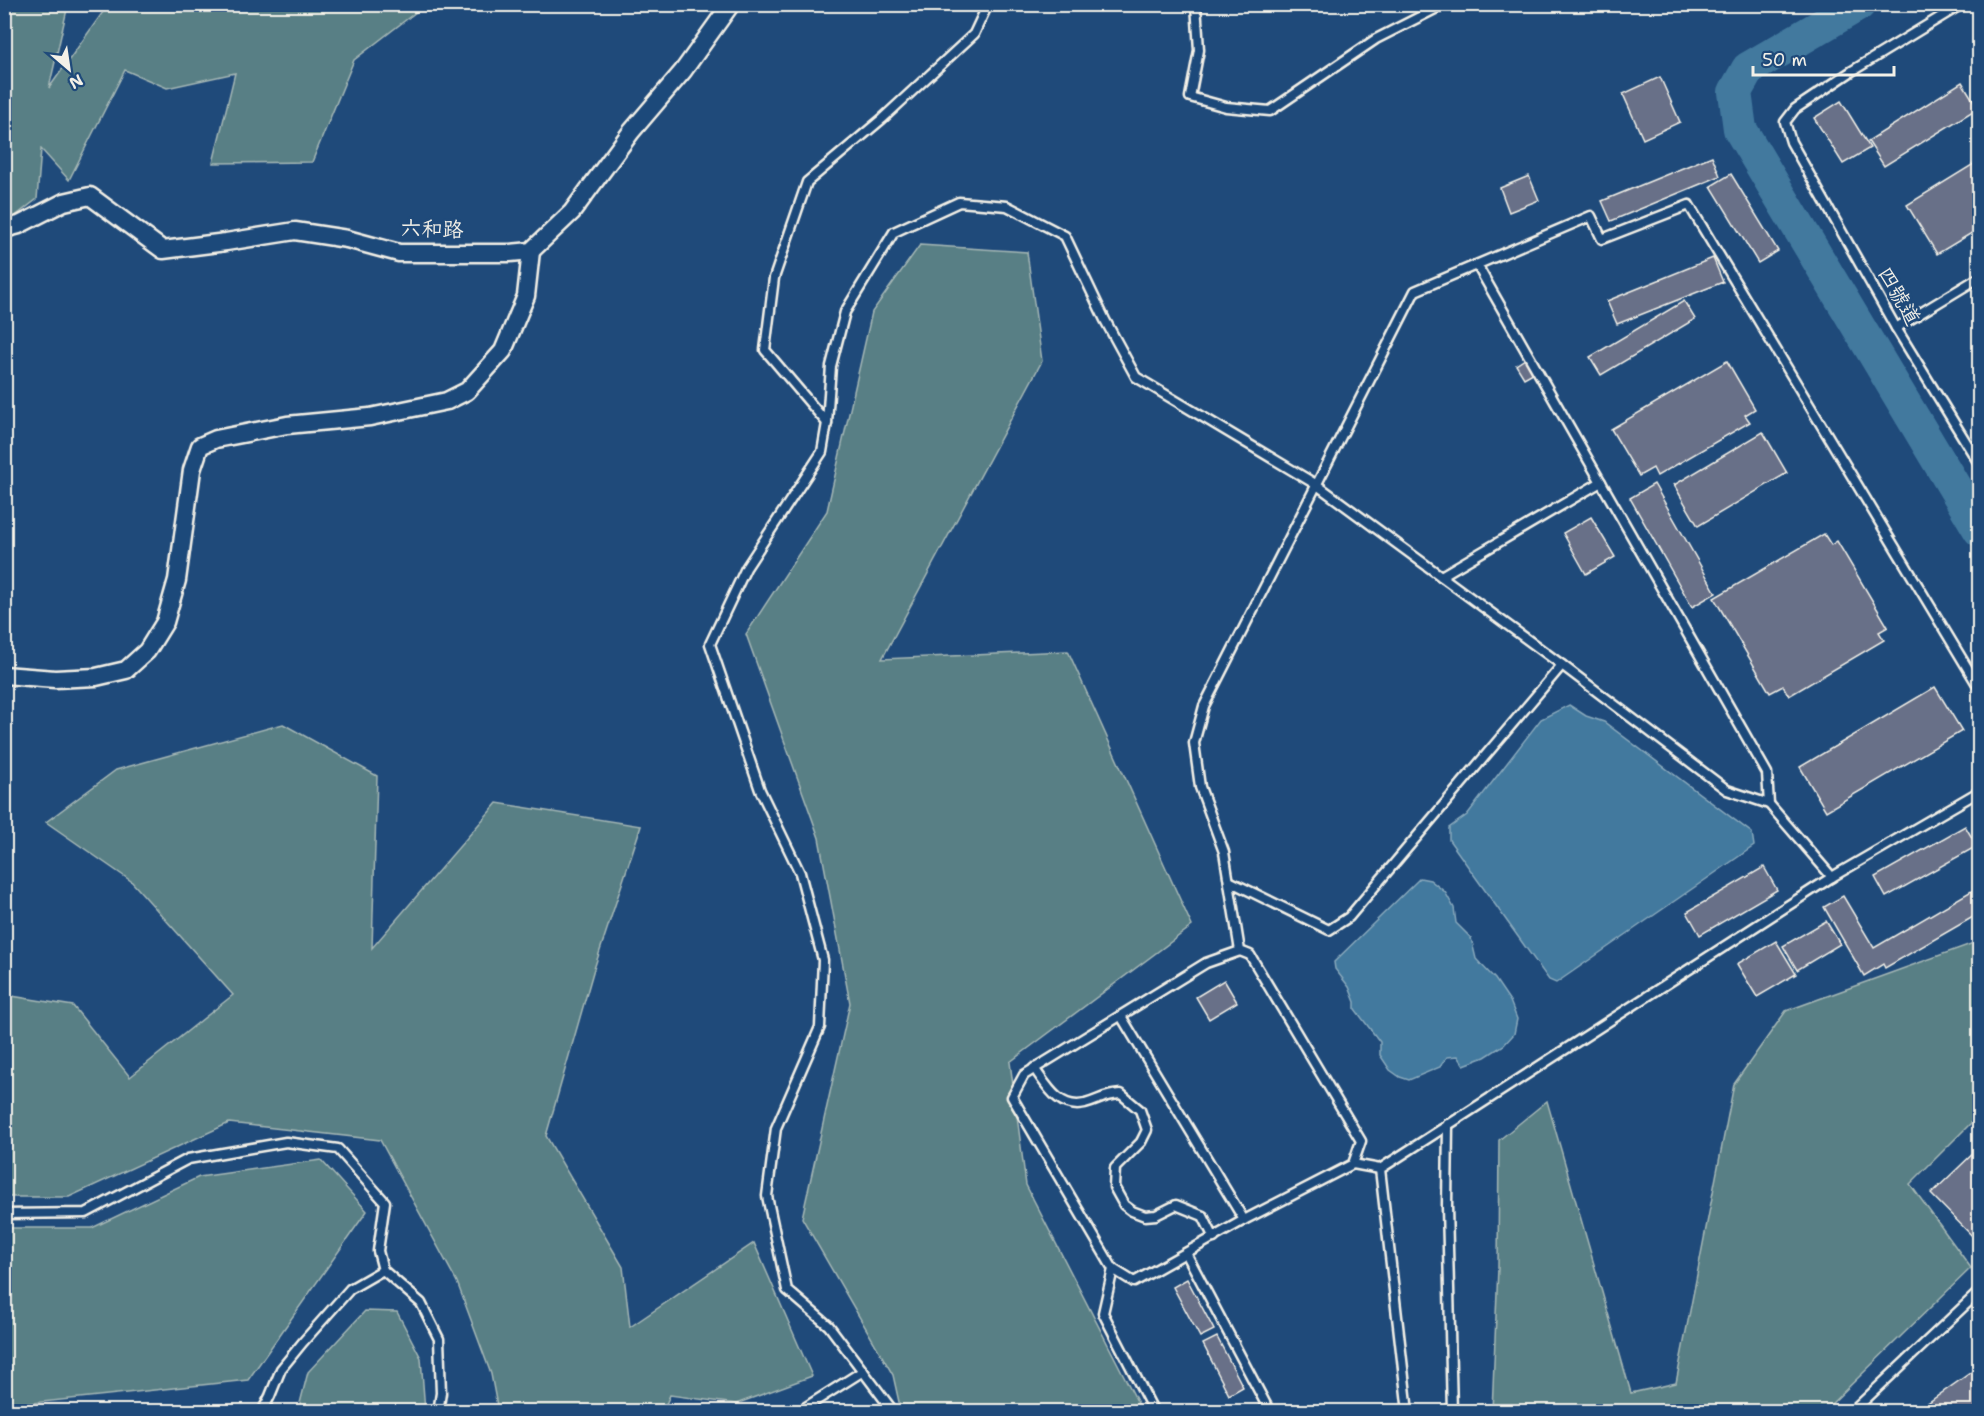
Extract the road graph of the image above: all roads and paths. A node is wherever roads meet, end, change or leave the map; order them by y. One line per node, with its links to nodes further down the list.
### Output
1 (731, 4): 7 (street)
2 (988, 4): 11 (lane)
3 (1197, 4): 4 (lane)
4 (1445, 4)
5 (1962, 4): 10 (lane, 四號道)
6 (4, 229): 7 (street, 六和路)
7 (531, 250): 17 (street)
8 (1477, 265): 13 (lane); 14 (lane); 18 (lane)
9 (1980, 277): 10 (lane)
10 (1896, 328): 12 (lane, 四號道)
11 (827, 423): 14 (lane); 36 (lane)
12 (1980, 465)
13 (1601, 482): 15 (lane); 20 (lane)
14 (1317, 485): 15 (lane); 22 (lane)
15 (1441, 576): 16 (lane)
16 (1562, 665): 20 (lane); 22 (lane)
17 (4, 675)
18 (1980, 689)
19 (1980, 791): 21 (lane)
20 (1769, 804): 21 (lane)
21 (1832, 877): 26 (lane)
22 (1229, 880): 23 (lane)
23 (1240, 951): 24 (lane); 27 (lane)
24 (1121, 1016): 25 (lane); 30 (lane)
25 (1035, 1068): 31 (lane); 33 (lane)
26 (1448, 1124): 28 (lane); 44 (lane)
27 (1353, 1164): 28 (lane); 30 (lane)
28 (1380, 1169): 43 (lane)
29 (4, 1214): 34 (lane)
30 (1244, 1220): 31 (lane)
31 (1214, 1238): 32 (lane)
32 (1186, 1253): 33 (lane); 42 (lane)
33 (1113, 1269): 41 (lane)
34 (382, 1270): 37 (lane); 38 (lane)
35 (1980, 1291): 45 (lane)
36 (863, 1371): 39 (lane); 40 (lane)
37 (261, 1412)
38 (438, 1412)
39 (798, 1412)
40 (889, 1412)
41 (1154, 1412)
42 (1270, 1412)
43 (1408, 1412)
44 (1452, 1412)
45 (1852, 1412)

